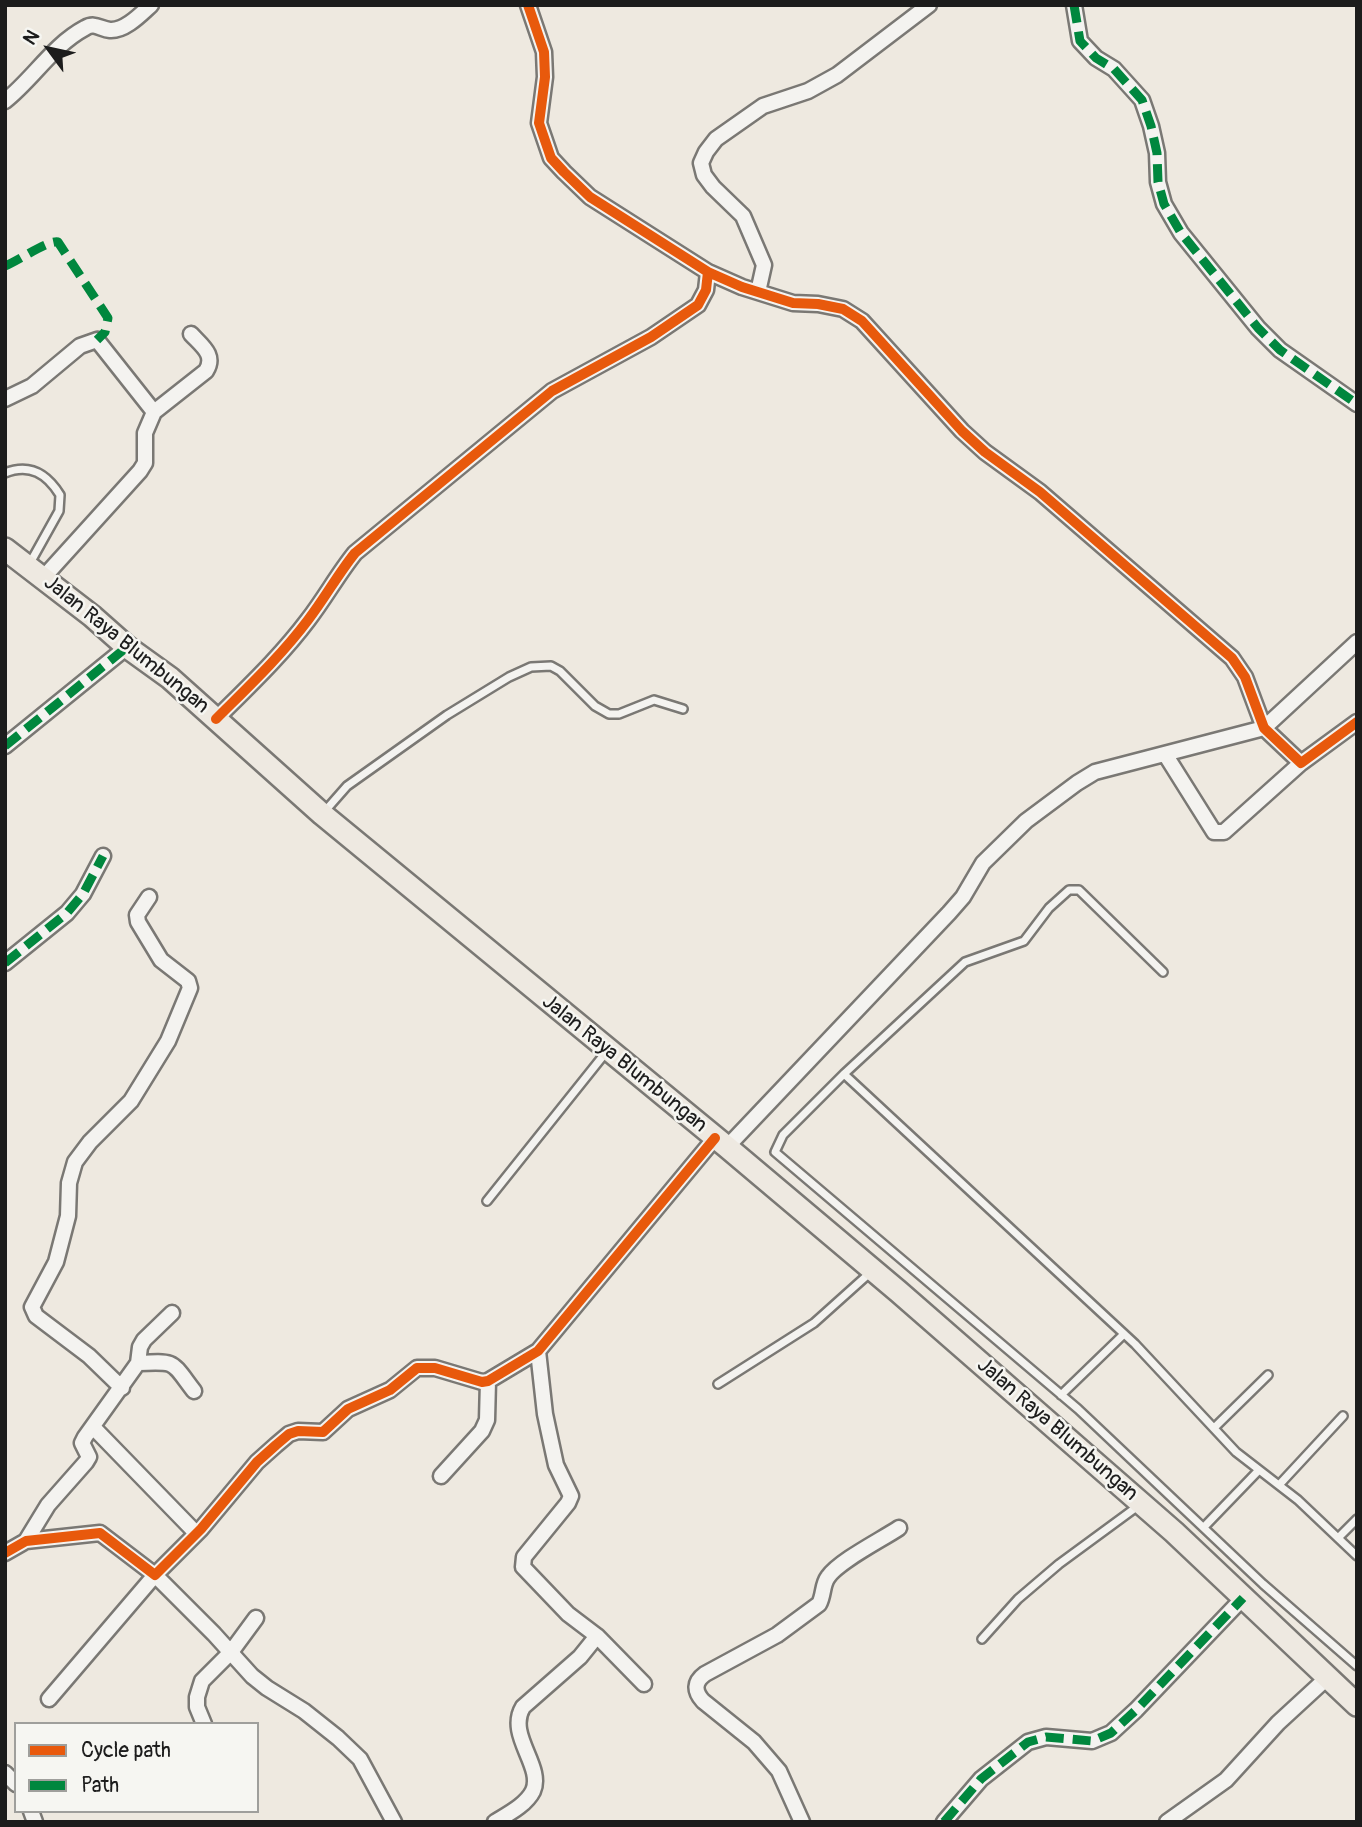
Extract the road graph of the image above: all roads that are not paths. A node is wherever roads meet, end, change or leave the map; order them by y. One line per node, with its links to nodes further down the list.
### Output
1 (151, 5): 5 (street)
2 (528, 5): 6 (street)
3 (929, 5): 7 (street)
4 (1074, 5): 10 (street)
5 (5, 101)
6 (708, 272): 7 (street); 18 (street)
7 (758, 292): 20 (street)
8 (191, 334): 11 (street)
9 (5, 399): 11 (street)
10 (1357, 404)
11 (154, 412): 14 (street)
12 (5, 473): 14 (lane)
13 (5, 549): 14 (main road, Jalan Raya Blumbungan)
14 (36, 571): 16 (main road, Jalan Raya Blumbungan)
15 (1357, 642): 20 (street)
16 (127, 647): 18 (main road, Jalan Raya Blumbungan); 21 (street)
17 (683, 709): 24 (lane)
18 (216, 719): 24 (main road, Jalan Raya Blumbungan)
19 (1357, 722): 23 (street)
20 (1264, 729): 22 (street); 23 (street)
21 (5, 746)
22 (1165, 754): 23 (street); 31 (street)
23 (1301, 764)
24 (322, 814): 29 (main road, Jalan Raya Blumbungan)
25 (103, 856): 27 (street)
26 (149, 898): 41 (street)
27 (5, 963)
28 (1163, 972): 30 (lane)
29 (608, 1051): 31 (main road, Jalan Raya Blumbungan); 32 (lane)
30 (844, 1074): 35 (lane); 43 (lane)
31 (721, 1143): 33 (main road, Jalan Raya Blumbungan); 36 (street)
32 (487, 1201)
33 (872, 1270): 40 (lane); 50 (main road, Jalan Raya Blumbungan)
34 (172, 1313): 37 (street)
35 (1124, 1334): 43 (lane); 46 (lane)
36 (538, 1351): 39 (street); 62 (street)
37 (138, 1363): 41 (street); 42 (street)
38 (1268, 1375): 46 (lane)
39 (488, 1381): 48 (street); 54 (street)
40 (718, 1384)
41 (122, 1388): 45 (street)
42 (194, 1391)
43 (1061, 1395): 52 (lane)
44 (1343, 1416): 49 (lane)
45 (93, 1427): 54 (street); 56 (street)
46 (1214, 1427): 47 (lane)
47 (1259, 1470): 49 (lane); 52 (lane)
48 (441, 1476)
49 (1279, 1485): 55 (lane)
50 (1142, 1504): 60 (main road, Jalan Raya Blumbungan); 63 (lane)
51 (1357, 1519): 55 (lane)
52 (1204, 1527): 65 (lane)
53 (899, 1528): 74 (street)
54 (196, 1534): 59 (street)
55 (1338, 1538): 58 (lane)
56 (26, 1541): 57 (street); 59 (street)
57 (5, 1553)
58 (1357, 1556)
59 (155, 1575): 64 (street); 68 (street)
60 (1243, 1598): 66 (main road, Jalan Raya Blumbungan); 75 (street)
61 (256, 1618): 64 (street)
62 (597, 1636): 67 (street); 73 (street)
63 (982, 1639)
64 (231, 1653): 70 (street); 72 (street)
65 (1357, 1666)
66 (1328, 1677): 69 (main road, Jalan Raya Blumbungan); 71 (street)
67 (644, 1684)
68 (49, 1699)
69 (1357, 1704)
70 (203, 1722)
71 (1170, 1821)
72 (394, 1822)
73 (495, 1822)
74 (802, 1822)
75 (944, 1822)

